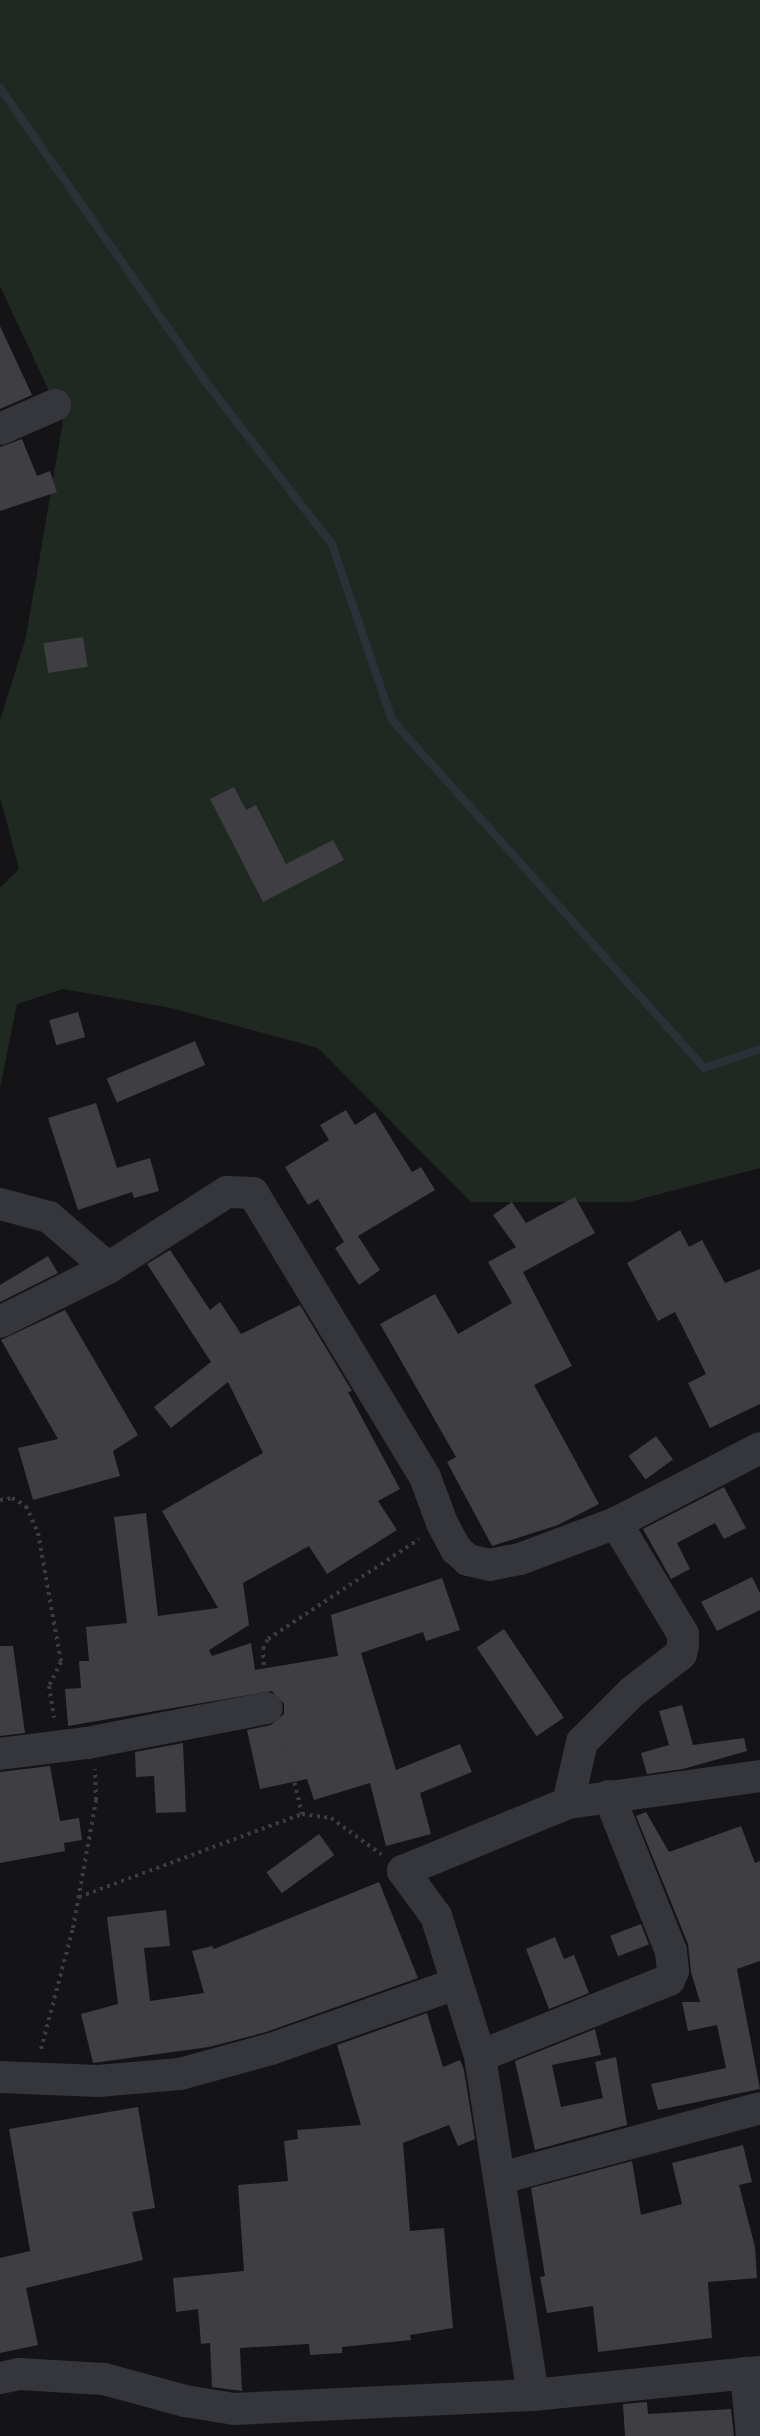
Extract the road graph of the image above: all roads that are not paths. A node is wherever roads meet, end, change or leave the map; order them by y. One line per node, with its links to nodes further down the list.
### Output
1 (55, 405): 2 (street)
2 (0, 429)
3 (0, 1204): 4 (street)
4 (108, 1268): 5 (street); 7 (street)
5 (0, 1322)
6 (760, 1448): 7 (street)
7 (616, 1523): 12 (street)
8 (267, 1708): 9 (street)
9 (0, 1754)
10 (760, 1776): 11 (street)
11 (609, 1796): 12 (street); 14 (street)
12 (568, 1803): 13 (street)
13 (456, 1984): 14 (street); 15 (street)
14 (480, 2056): 17 (street)
15 (0, 2077)
16 (760, 2108): 17 (street)
17 (501, 2178): 20 (street)
18 (753, 2372): 20 (street); 21 (street)
19 (0, 2378): 20 (street)
20 (533, 2395)
21 (752, 2436)

